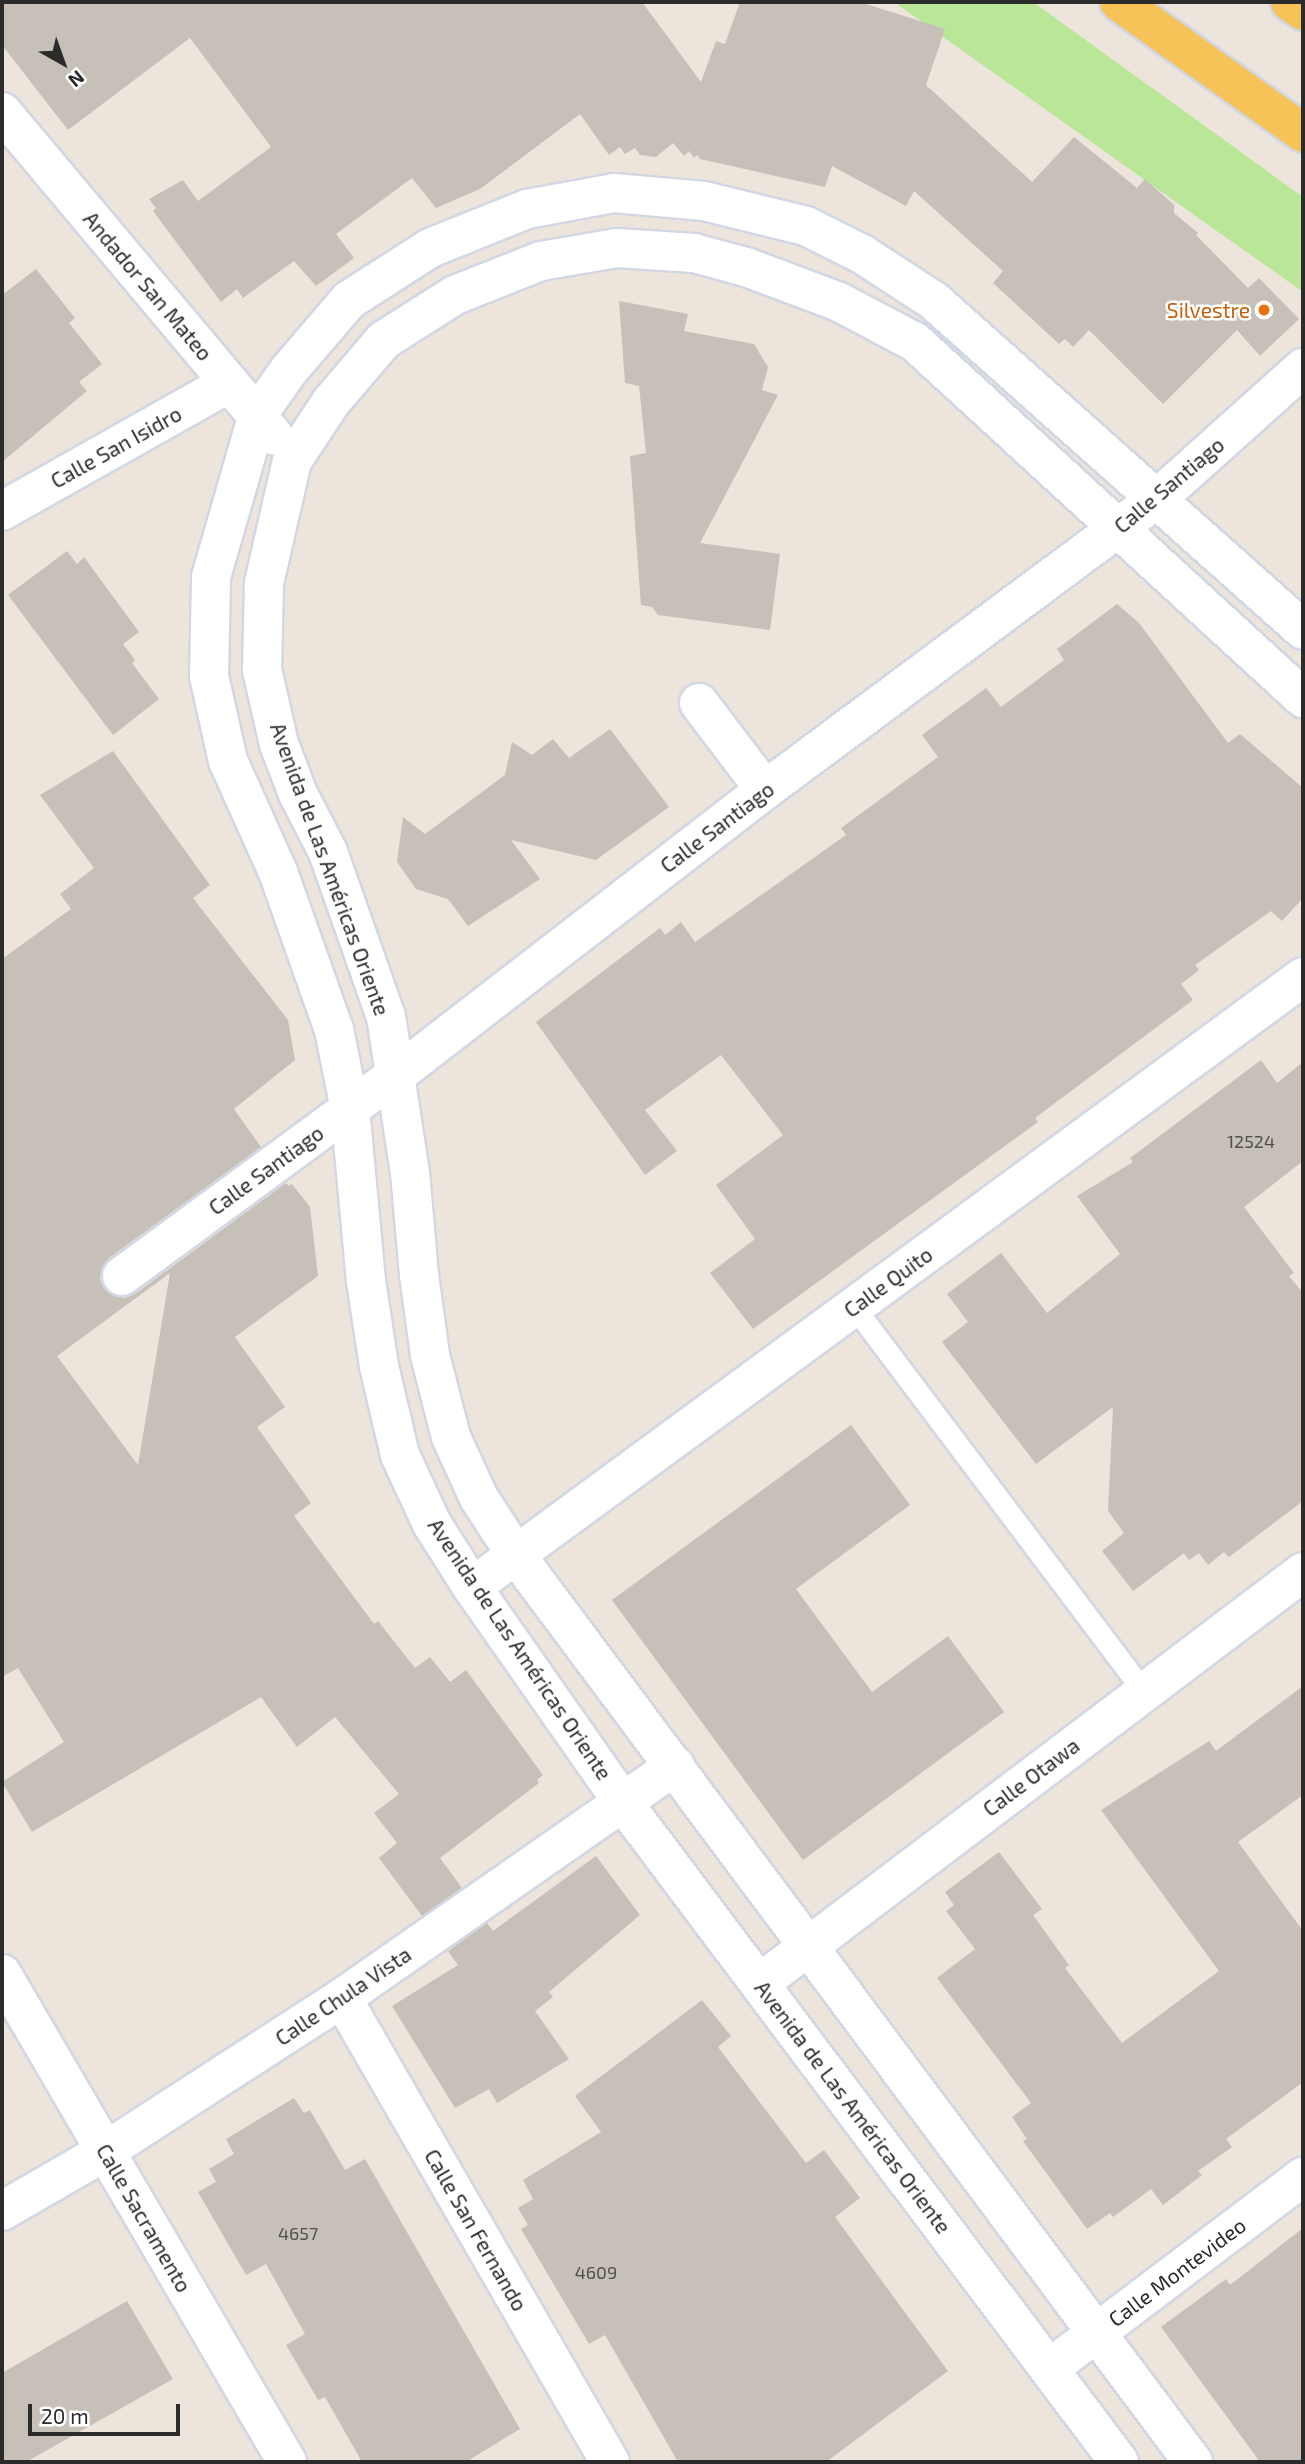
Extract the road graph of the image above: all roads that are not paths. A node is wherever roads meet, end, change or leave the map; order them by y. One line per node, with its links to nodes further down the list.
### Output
1 (1119, 2): 5 (main road)
2 (1290, 2): 3 (main road)
3 (1303, 11)
4 (2, 113): 9 (street, Andador San Mateo)
5 (1303, 133)
6 (704, 201): 7 (street); 10 (street, Avenida de Las Américas Oriente); 12 (street, Avenida de Las Américas Oriente)
7 (694, 253): 11 (street); 14 (street)
8 (1303, 368): 12 (street, Calle Santiago)
9 (229, 383): 10 (street, Andador San Mateo); 13 (street, Calle San Isidro)
10 (258, 414): 11 (street, Andador San Mateo); 20 (street, Avenida de Las Américas Oriente)
11 (292, 461): 19 (street, Avenida de Las Américas Oriente)
12 (1158, 498): 14 (street, Calle Santiago); 15 (street, Avenida de Las Américas Oriente)
13 (2, 511)
14 (1118, 528): 16 (street); 18 (street, Calle Santiago)
15 (1303, 630)
16 (1303, 698)
17 (699, 703): 18 (street)
18 (765, 790): 22 (street, Calle Santiago)
19 (298, 794): 20 (street); 22 (street, Avenida de Las Américas Oriente)
20 (253, 815): 23 (street, Avenida de Las Américas Oriente)
21 (1303, 977): 25 (street, Calle Quito)
22 (396, 1075): 23 (street, Calle Santiago); 26 (street, Avenida de Las Américas Oriente)
23 (350, 1109): 24 (street, Calle Santiago); 28 (street, Avenida de Las Américas Oriente)
24 (122, 1276)
25 (854, 1307): 26 (street, Calle Quito); 29 (lane)
26 (516, 1555): 28 (street, Calle Quito); 30 (street, Avenida de Las Américas Oriente)
27 (1303, 1572): 29 (street, Calle Otawa)
28 (472, 1587): 31 (street, Avenida de Las Américas Oriente)
29 (1144, 1692): 32 (street, Calle Otawa)
30 (675, 1766): 31 (street, Calle Chula Vista); 32 (street, Avenida de Las Américas Oriente)
31 (624, 1804): 34 (street, Avenida de Las Américas Oriente); 35 (street, Calle Chula Vista)
32 (808, 1946): 34 (street, Calle Otawa); 39 (street, Avenida de Las Américas Oriente)
33 (2, 1974): 36 (street, Calle Sacramento)
34 (760, 1983): 40 (street, Avenida de Las Américas Oriente)
35 (342, 1998): 36 (street, Calle Chula Vista); 42 (street, Calle San Fernando)
36 (104, 2152): 38 (street, Calle Chula Vista); 41 (street, Calle Sacramento)
37 (1303, 2177): 39 (street, Calle Montevideo)
38 (2, 2211)
39 (1098, 2332): 40 (street, Calle Montevideo); 44 (street, Avenida de Las Américas Oriente)
40 (1050, 2368): 43 (street, Avenida de Las Américas Oriente)
41 (287, 2462)
42 (610, 2462)
43 (1119, 2462)
44 (1193, 2462)

